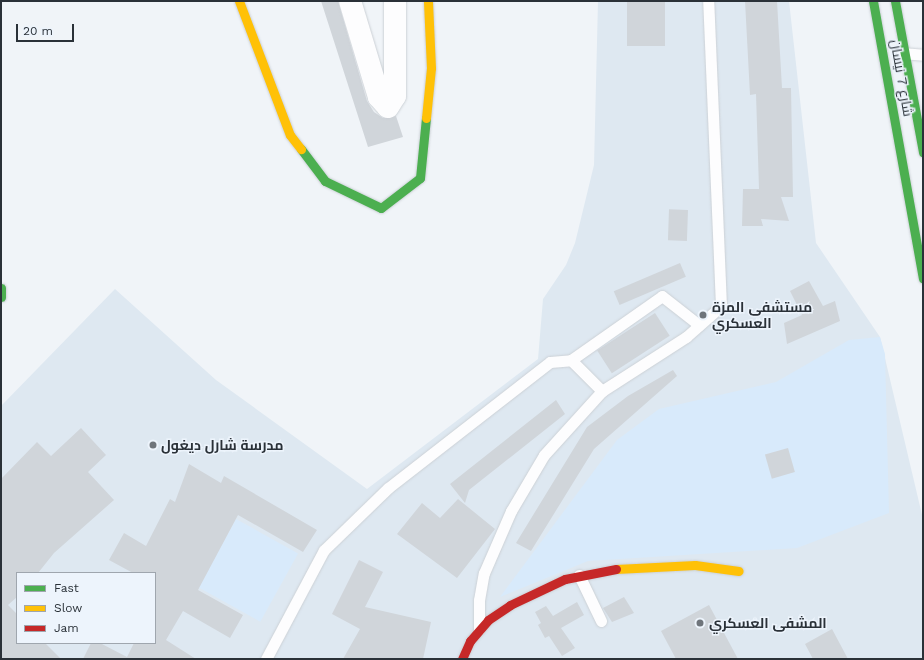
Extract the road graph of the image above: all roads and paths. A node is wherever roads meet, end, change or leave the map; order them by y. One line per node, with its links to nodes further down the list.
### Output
1 (239, 1): 4 (street)
2 (350, 1): 3 (street)
3 (395, 1)
4 (428, 1)
5 (708, 1): 16 (lane)
6 (873, 1): 8 (street, شارع 7 نيسان)
7 (895, 1): 9 (street, شارع 7 نيسان)
8 (883, 51): 9 (lane); 12 (street, شارع 7 نيسان)
9 (906, 53): 10 (lane); 11 (street, شارع 7 نيسان)
10 (923, 55)
11 (923, 152)
12 (923, 279)
13 (1, 288): 14 (street)
14 (2, 291): 15 (street)
15 (1, 297)
16 (699, 325): 17 (lane); 18 (lane)
17 (571, 360): 18 (lane); 23 (lane)
18 (602, 391): 22 (lane)
19 (739, 571): 20 (street)
20 (579, 575): 21 (lane); 22 (street)
21 (601, 621)
22 (479, 629): 24 (street)
23 (266, 659)
24 (462, 659)

